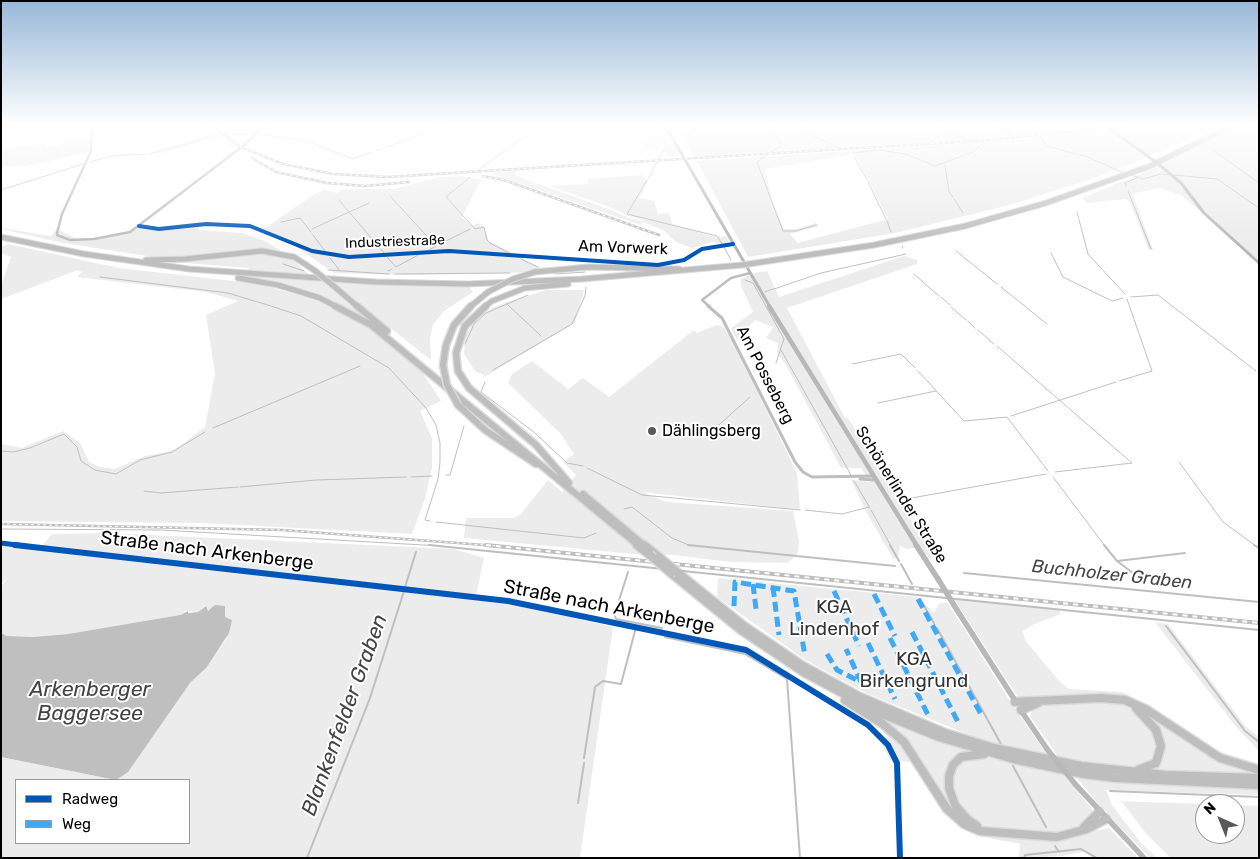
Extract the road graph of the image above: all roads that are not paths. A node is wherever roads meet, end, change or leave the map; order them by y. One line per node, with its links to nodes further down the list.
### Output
1 (85, 165): 8 (street)
2 (217, 165): 8 (street)
3 (689, 165): 11 (main road, Schönerlinder Straße)
4 (1146, 165): 7 (highway)
5 (1149, 165): 7 (highway)
6 (1160, 165): 16 (main road, bridge)
7 (1127, 174): 15 (highway)
8 (140, 226): 13 (street, Industriestraße)
9 (1, 233): 14 (highway)
10 (1, 237): 12 (highway)
11 (734, 244): 13 (street, Am Vorwerk); 18 (main road, Schönerlinder Straße)
12 (57, 249): 19 (highway); 20 (highway)
13 (507, 256)
14 (146, 260): 17 (highway); 20 (highway, bridge)
15 (745, 263): 17 (highway); 19 (highway)
16 (1259, 263)
17 (681, 269): 21 (highway, bridge)
18 (750, 273): 22 (main road, Schönerlinder Straße); 22 (street, Am Posseberg)
19 (649, 275): 23 (highway)
20 (382, 330): 21 (highway); 23 (highway)
21 (554, 475): 25 (highway, bridge)
22 (874, 478): 28 (main road, Schönerlinder Straße, bridge)
23 (569, 482): 25 (highway, bridge)
24 (1, 543): 38 (street, Straße nach Arkenberge)
25 (675, 573): 26 (highway); 33 (highway)
26 (805, 673): 31 (highway); 37 (highway)
27 (1125, 700): 29 (highway); 32 (highway); 33 (highway)
28 (1015, 702): 29 (highway); 30 (main road, Schönerlinder Straße)
29 (1041, 702): 30 (highway)
30 (1021, 710): 36 (main road, Schönerlinder Straße, bridge)
31 (992, 754): 35 (highway); 37 (highway)
32 (1259, 770)
33 (1123, 771): 34 (highway)
34 (1259, 778)
35 (1259, 785)
36 (1103, 815): 37 (highway); 39 (main road, Schönerlinder Straße)
37 (994, 833)
38 (900, 858)
39 (1144, 858)

